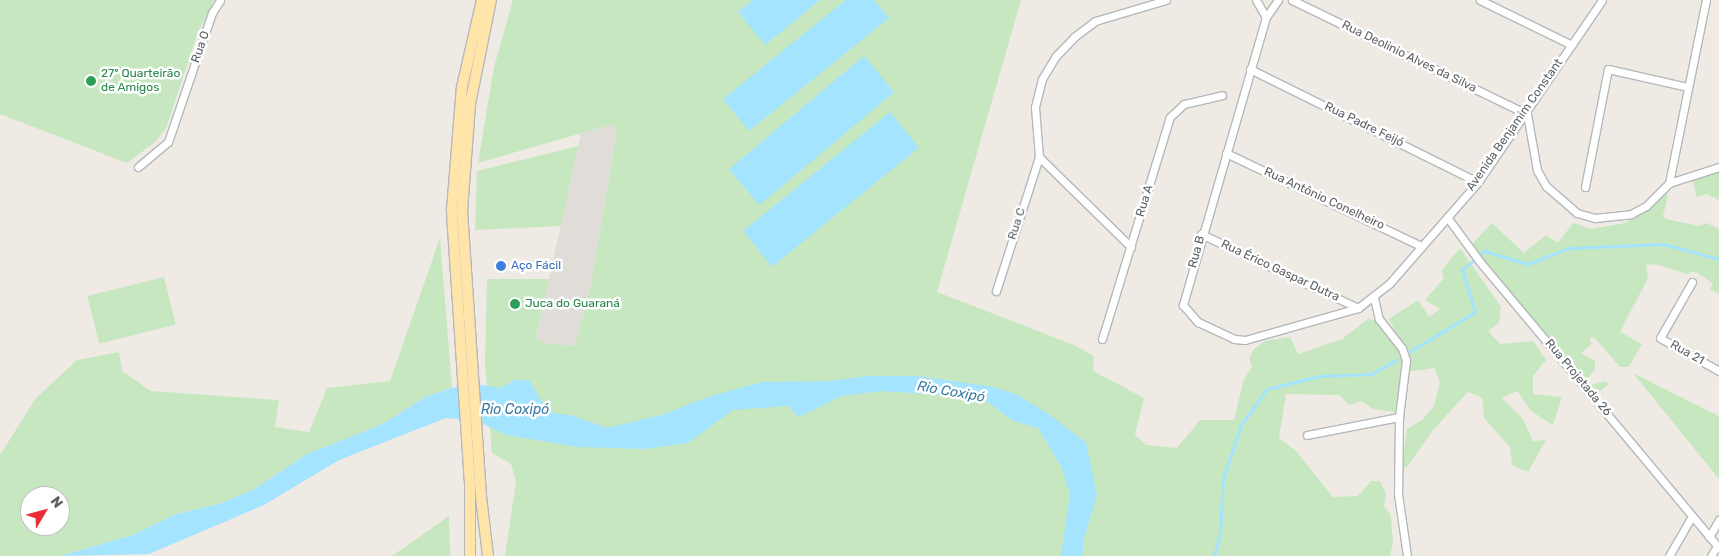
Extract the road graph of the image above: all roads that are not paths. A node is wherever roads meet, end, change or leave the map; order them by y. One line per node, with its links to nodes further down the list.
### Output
1 (220, 0): 19 (street, Rua O)
2 (482, 0): 40 (main road)
3 (491, 0): 41 (main road)
4 (1166, 0): 18 (street)
5 (1256, 0): 11 (street)
6 (1278, 0): 11 (street, Rua B)
7 (1292, 0): 16 (street, Rua Deolinio Alves da Silva)
8 (1480, 0): 12 (street)
9 (1602, 0): 12 (street, Avenida Benjamim Constant)
10 (1706, 0): 14 (street)
11 (1266, 17): 13 (street, Rua B)
12 (1572, 45): 16 (street, Avenida Benjamim Constant)
13 (1250, 69): 17 (street, Rua B); 21 (street, Rua Padre Feijó)
14 (1688, 87): 22 (street); 23 (street)
15 (1222, 95): 27 (street, Rua A)
16 (1527, 114): 21 (street, Avenida Benjamim Constant); 22 (street)
17 (1226, 153): 25 (street, Rua B); 26 (street, Rua Antônio Conelheiro)
18 (1039, 156): 27 (street); 29 (street, Rua C)
19 (138, 167)
20 (1719, 167): 22 (street)
21 (1478, 182): 24 (street, Avenida Benjamim Constant)
22 (1669, 183)
23 (1584, 187)
24 (1447, 218): 26 (street, Avenida Benjamim Constant); 36 (street, Rua Projetada 26)
25 (1202, 234): 31 (street, Rua Érico Gaspar Dutra); 31 (street, Rua B)
26 (1422, 246): 30 (street, Avenida Benjamim Constant)
27 (1131, 247): 32 (street, Rua A)
28 (1692, 282): 33 (street, Rua 21)
29 (996, 291)
30 (1374, 298): 31 (street, Avenida Benjamim Constant); 34 (street)
31 (1358, 308)
32 (1102, 339)
33 (1719, 371)
34 (1399, 417): 35 (street); 42 (street)
35 (1307, 435)
36 (1692, 516): 38 (street, Rua Projetada 26); 43 (street)
37 (1719, 520): 38 (street)
38 (1710, 537): 39 (street, Rua Projetada 26)
39 (1718, 547): 44 (street)
40 (470, 556)
41 (488, 556)
42 (1407, 556)
43 (1669, 556)
44 (1711, 556)

